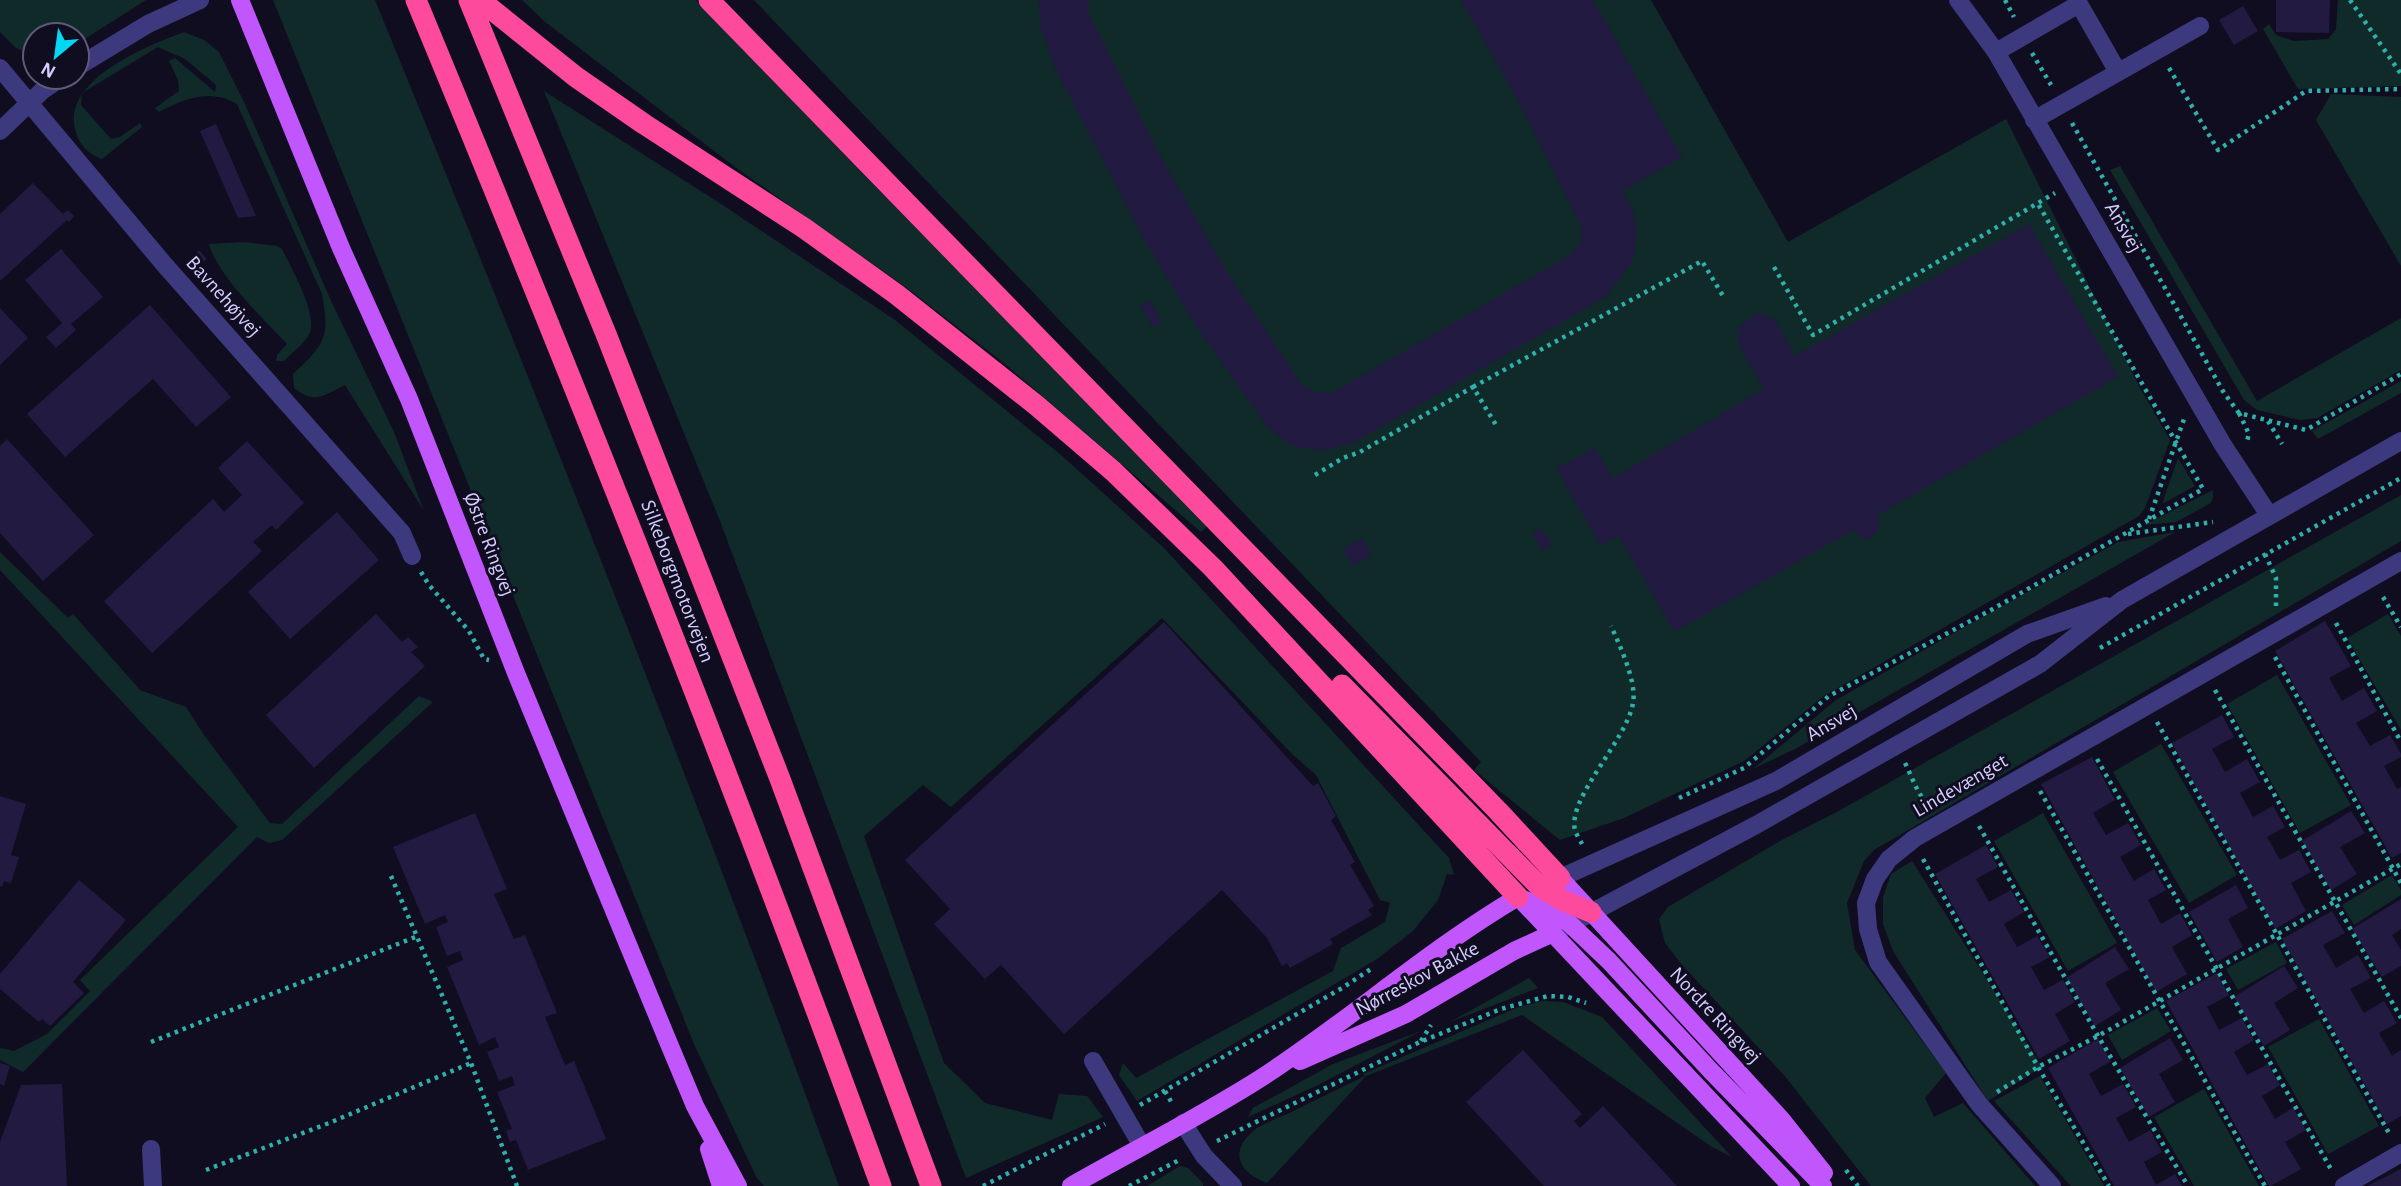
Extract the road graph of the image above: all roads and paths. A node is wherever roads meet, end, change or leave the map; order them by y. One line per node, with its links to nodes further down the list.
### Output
1 (200, 0): 13 (street)
2 (240, 0): 49 (main road, Østre Ringvej)
3 (416, 0): 99 (highway, Silkeborgmotorvejen)
4 (469, 0): 100 (highway, Silkeborgmotorvejen)
5 (480, 0): 41 (highway)
6 (709, 0): 65 (highway)
7 (1958, 0): 12 (street, Ansvej)
8 (2350, 0): 16 (path)
9 (2200, 26): 10 (street)
10 (2158, 49): 15 (street); 17 (path)
11 (2031, 51): 20 (path)
12 (1996, 52): 15 (street); 21 (street, Ansvej)
13 (91, 59)
14 (0, 68): 19 (street, Bavnehøjvej)
15 (2118, 72): 20 (street)
16 (2401, 74)
17 (2401, 89)
18 (42, 91): 19 (street)
19 (29, 104): 22 (street); 39 (street, Bavnehøjvej)
20 (2062, 104): 21 (street); 28 (path)
21 (2034, 120): 27 (street, Ansvej)
22 (0, 131)
23 (1774, 267): 31 (path)
24 (1723, 296): 26 (path)
25 (2401, 374): 28 (path)
26 (1473, 387): 29 (path); 33 (path)
27 (2193, 393): 31 (path); 34 (street, Ansvej)
28 (2268, 421): 32 (path)
29 (1496, 425)
30 (2401, 441): 34 (street, Ansvej)
31 (2176, 442): 35 (path); 35 (path)
32 (2282, 444)
33 (1315, 475)
34 (2269, 515): 43 (street, Ansvej)
35 (2148, 520): 37 (path)
36 (2219, 521): 37 (path)
37 (2124, 534): 56 (path)
38 (2265, 554): 47 (path)
39 (412, 556): 49 (path)
40 (2401, 561): 42 (street, Lindevænget)
41 (1213, 568): 65 (highway); 67 (highway)
42 (2371, 578): 44 (street, Lindevænget); 46 (path)
43 (2122, 600): 65 (street, Ansvej); 69 (street, Ansvej)
44 (2325, 604): 47 (street, Lindevænget); 53 (path)
45 (1611, 626): 61 (path)
46 (2401, 627)
47 (2283, 628): 48 (street, Lindevænget)
48 (2264, 638): 50 (street, Lindevænget); 63 (path)
49 (508, 653): 86 (main road, Østre Ringvej)
50 (2205, 672): 51 (street, Lindevænget); 68 (path)
51 (2148, 706): 52 (street, Lindevænget); 72 (path)
52 (2087, 740): 55 (street, Lindevænget); 75 (path)
53 (2401, 742)
54 (1902, 760): 58 (path)
55 (2029, 772): 57 (street, Lindevænget); 76 (path)
56 (1678, 798)
57 (1968, 807): 58 (street, Lindevænget); 79 (path)
58 (1948, 818): 60 (street, Lindevænget)
59 (1592, 838): 61 (path)
60 (1912, 840): 83 (path); 85 (street, Lindevænget)
61 (1582, 844): 65 (path)
62 (2401, 864): 63 (path)
63 (2392, 869): 66 (path); 68 (path)
64 (391, 876): 73 (path)
65 (1550, 883): 67 (street, Nørreskov Bakke); 69 (highway)
66 (2401, 883)
67 (1518, 897): 70 (main road); 71 (main road); 84 (main road, Nørreskov Bakke)
68 (2335, 902): 72 (path); 78 (path)
69 (1591, 912): 70 (street, Nørreskov Bakke); 107 (main road, Nordre Ringvej)
70 (1570, 924): 71 (street, Nørreskov Bakke); 106 (main road)
71 (1553, 933): 84 (main road, Nørreskov Bakke); 105 (main road)
72 (2276, 935): 75 (path); 92 (path)
73 (418, 936): 80 (path); 82 (path)
74 (1375, 966): 87 (path)
75 (2218, 968): 76 (path); 94 (path)
76 (2160, 1001): 79 (path); 111 (path)
77 (1591, 1005): 91 (path)
78 (2401, 1018)
79 (2098, 1036): 83 (path); 110 (path)
80 (151, 1042)
81 (1093, 1061): 87 (street)
82 (471, 1063): 93 (path); 96 (path)
83 (2038, 1067): 85 (path); 109 (path)
84 (1261, 1078): 88 (main road, Nørreskov Bakke)
85 (1979, 1104): 108 (street, Lindevænget)
86 (695, 1106): 97 (main road, Østre Ringvej); 98 (main road, Østre Ringvej)
87 (1122, 1116): 89 (street); 101 (path)
88 (1184, 1124): 89 (main road, Nørreskov Bakke); 91 (street)
89 (1142, 1146): 102 (main road, Nørreskov Bakke)
90 (151, 1149): 95 (street)
91 (1200, 1149): 103 (path); 104 (street)
92 (2401, 1153): 94 (street)
93 (206, 1170)
94 (2339, 1180)
95 (153, 1186)
96 (517, 1186)
97 (721, 1186)
98 (738, 1186)
99 (881, 1186)
100 (932, 1186)
101 (983, 1186)
102 (1071, 1186)
103 (1129, 1186)
104 (1233, 1186)
105 (1791, 1186)
106 (1823, 1186)
107 (1834, 1186)
108 (2052, 1186)
109 (2109, 1186)
110 (2188, 1186)
111 (2265, 1186)

